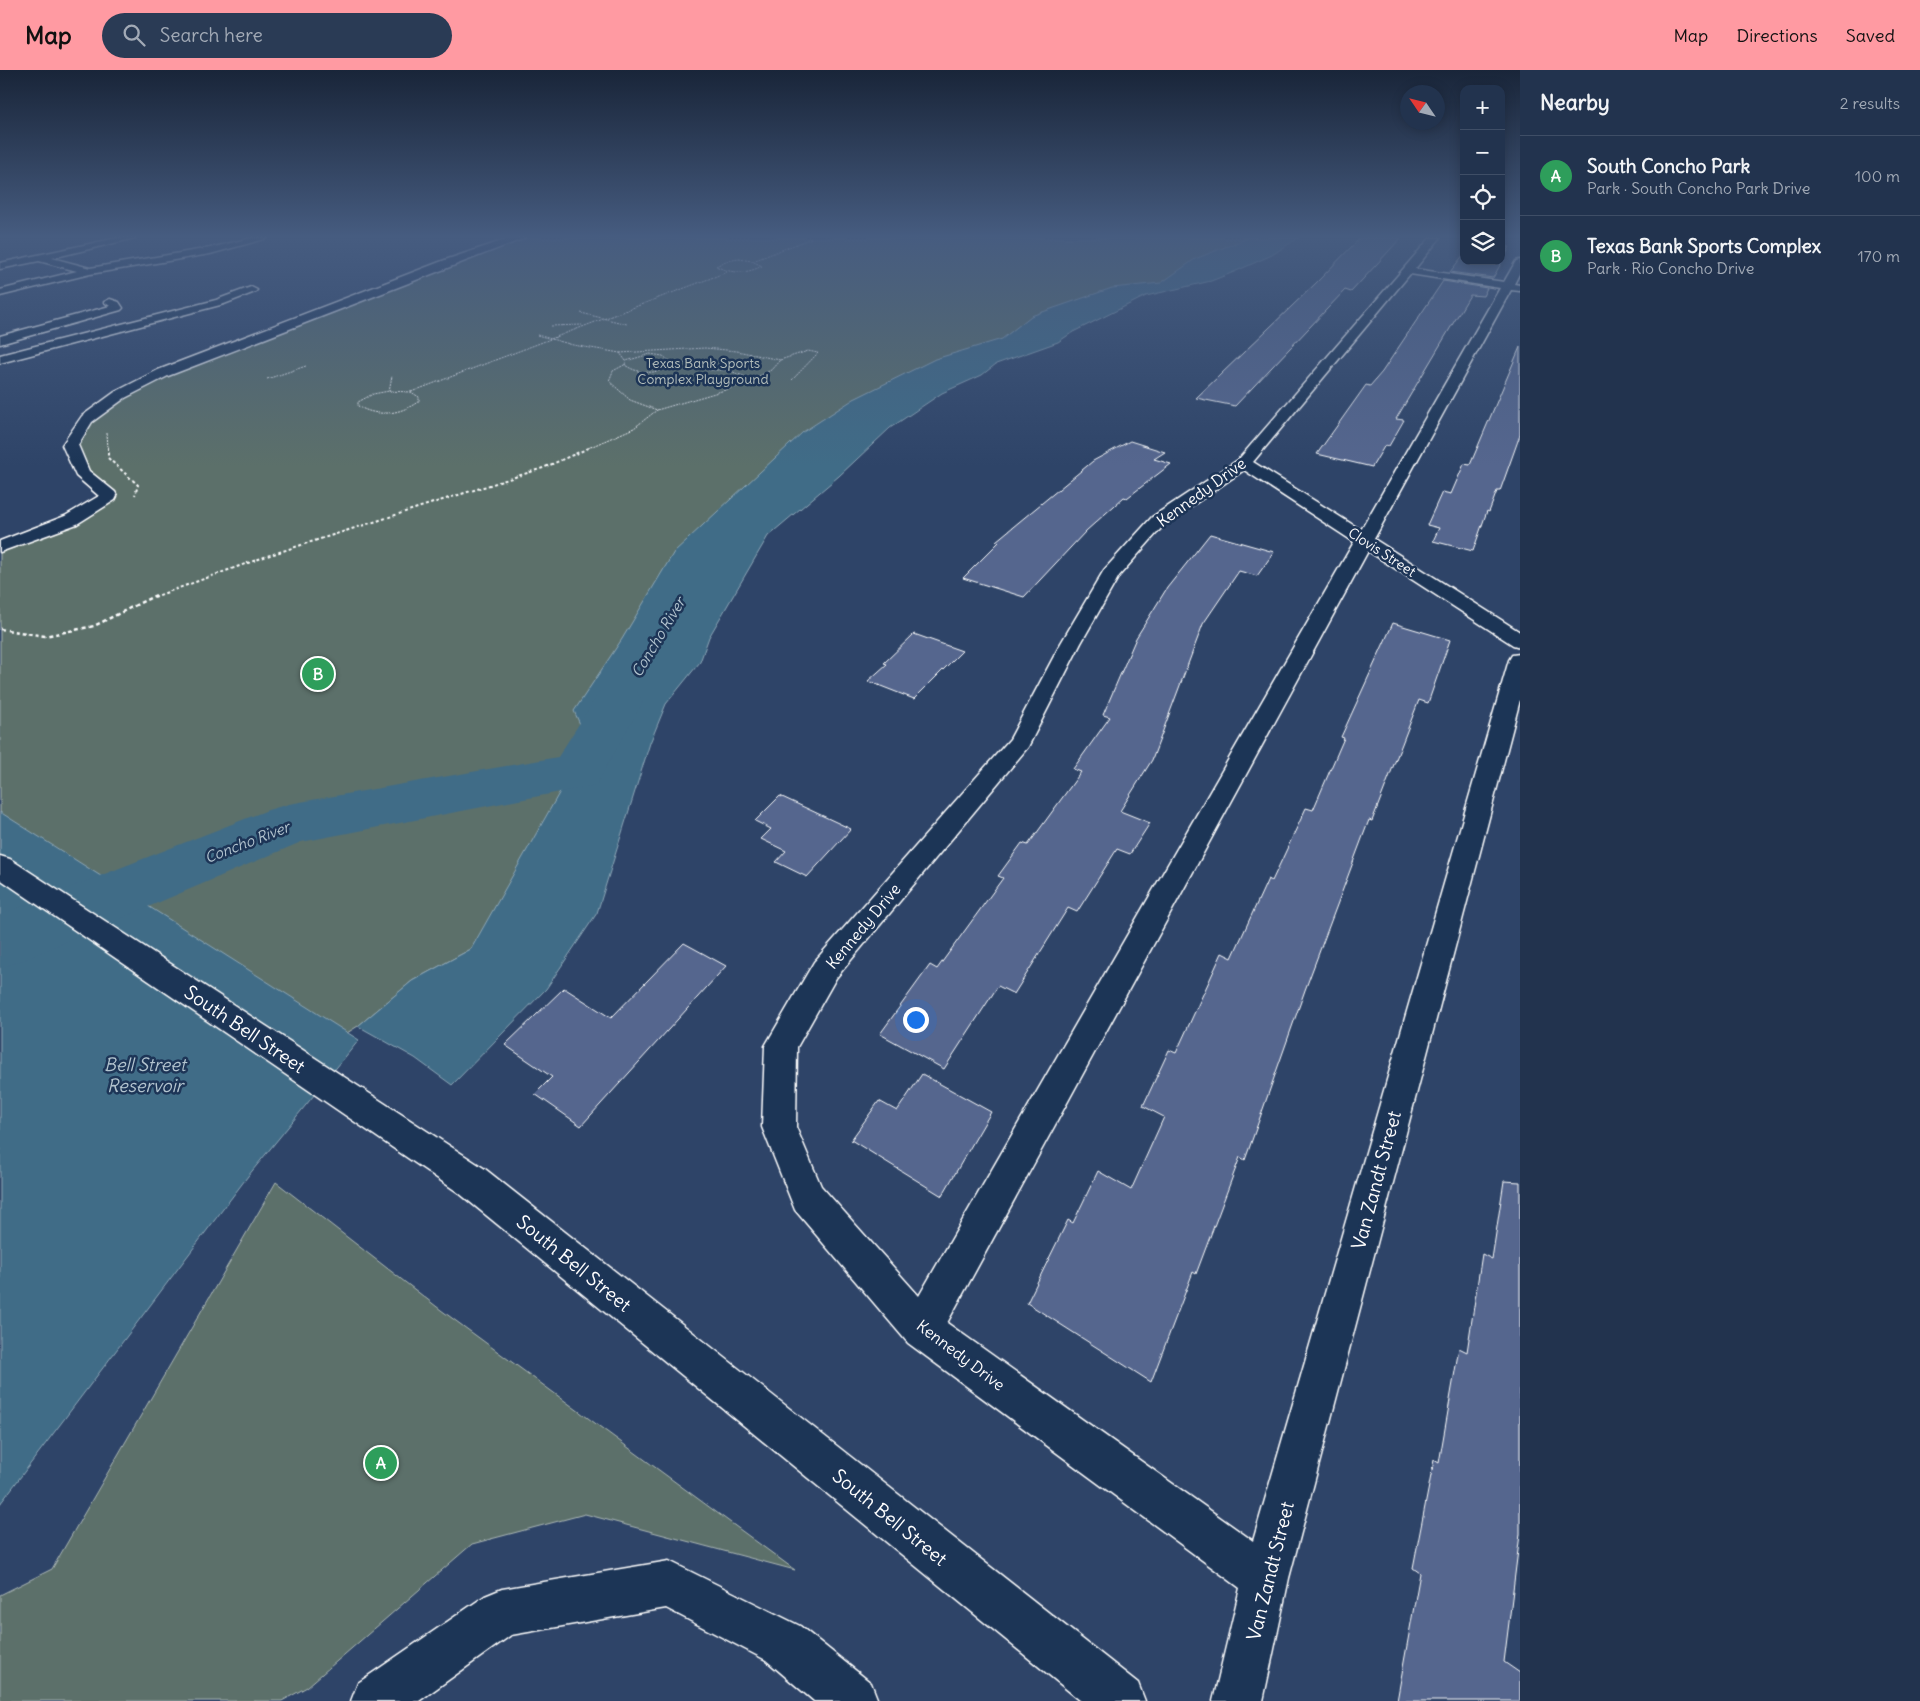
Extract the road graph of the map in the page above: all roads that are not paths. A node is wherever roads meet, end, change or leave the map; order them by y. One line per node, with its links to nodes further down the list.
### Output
1 (95, 314): 6 (street)
2 (173, 314): 7 (street)
3 (315, 314): 10 (street)
4 (1372, 314): 8 (street, Kennedy Drive)
5 (1498, 314): 9 (street)
6 (0, 340)
7 (0, 359)
8 (1244, 463): 9 (street, Clovis Street); 15 (street, Kennedy Drive)
9 (1364, 541): 11 (street, Clovis Street); 15 (street)
10 (0, 547)
11 (1520, 641)
12 (1520, 660): 13 (street, Van Zandt Street)
13 (1511, 732): 16 (street, Van Zandt Street)
14 (0, 866): 19 (street, South Bell Street)
15 (922, 1329): 16 (street, Kennedy Drive)
16 (1266, 1578): 20 (street, Van Zandt Street)
17 (376, 1701): 18 (street)
18 (853, 1701)
19 (1120, 1701)
20 (1238, 1701)

